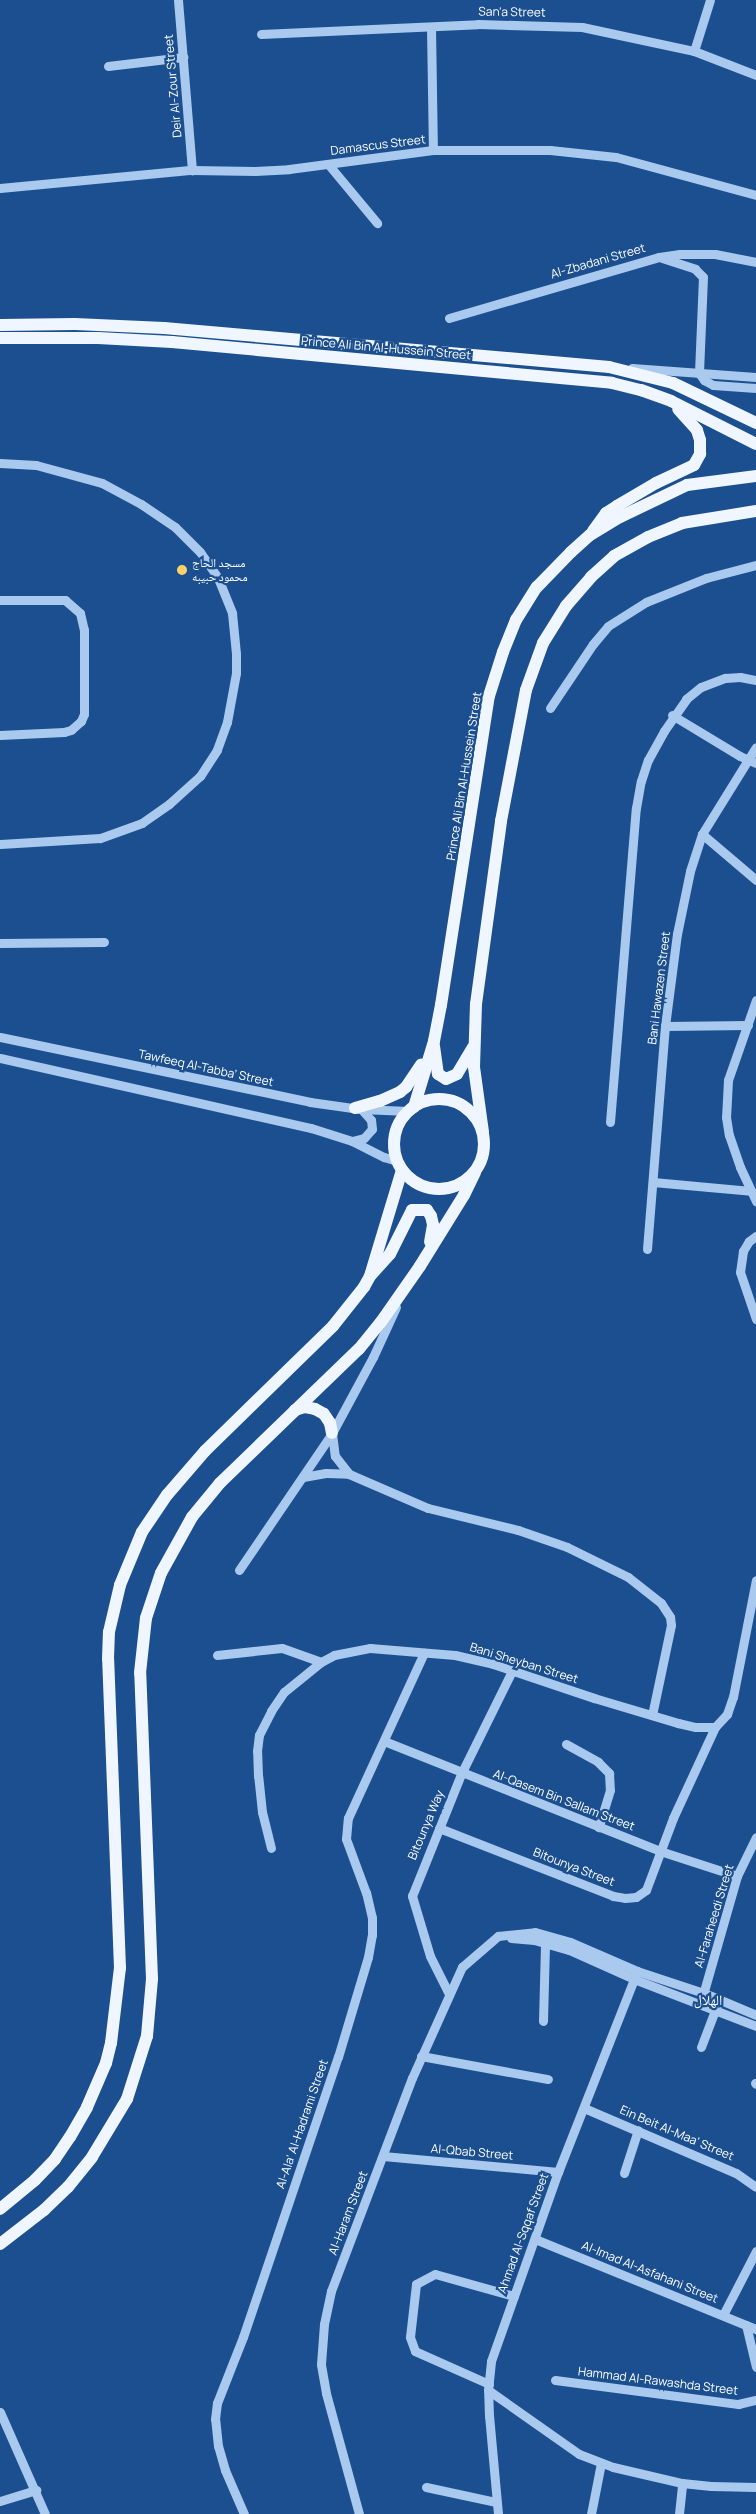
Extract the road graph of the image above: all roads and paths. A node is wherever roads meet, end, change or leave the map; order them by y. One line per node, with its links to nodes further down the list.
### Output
1 (178, 0): 6 (street, Deir Al-Zour Street)
2 (710, 0): 5 (street)
3 (431, 27): 4 (street, San'a Street); 5 (street, San'a Street); 9 (street)
4 (261, 34)
5 (694, 51): 8 (street, San'a Street)
6 (183, 57): 7 (street); 11 (street, Deir Al-Zour Street)
7 (108, 66)
8 (756, 75)
9 (433, 150): 10 (street, Damascus Street); 13 (street, Damascus Street)
10 (328, 164): 11 (street, Damascus Street); 14 (street)
11 (192, 170): 12 (street, Damascus Street)
12 (0, 188)
13 (756, 195)
14 (377, 223)
15 (659, 257): 16 (street, Al-Zbadani Street); 17 (street, Al-Zbadani Street); 21 (street)
16 (756, 262)
17 (449, 318)
18 (0, 325): 20 (main road, Prince Ali Bin Al-Hussein Street)
19 (0, 338): 24 (main road, Prince Ali Bin Al-Hussein Street)
20 (609, 367): 21 (street, Prince Ali Bin Al-Hussein Street); 25 (main road, Prince Ali Bin Al-Hussein Street)
21 (699, 373): 22 (street, Prince Ali Bin Al-Hussein Street); 23 (street, Prince Ali Bin Al-Hussein Street)
22 (756, 377)
23 (756, 388)
24 (671, 401): 26 (main road, Prince Ali Bin Al-Hussein Street); 30 (main road)
25 (756, 423)
26 (756, 444)
27 (0, 463): 40 (street)
28 (756, 476): 30 (main road, Prince Ali Bin Al-Hussein Street)
29 (756, 511): 49 (main road)
30 (590, 535): 48 (main road, Prince Ali Bin Al-Hussein Street)
31 (756, 565): 34 (street)
32 (0, 600): 36 (street)
33 (756, 680): 35 (street)
34 (550, 708)
35 (672, 716): 38 (street); 53 (street)
36 (0, 735)
37 (756, 747): 38 (street, Bani Hawazen Street)
38 (752, 761): 39 (street, Bani Hawazen Street)
39 (702, 834): 41 (street); 46 (street, Bani Hawazen Street)
40 (0, 844)
41 (756, 880)
42 (104, 942): 43 (street)
43 (0, 944)
44 (756, 1000): 45 (street)
45 (748, 1025): 46 (street); 59 (street)
46 (665, 1026): 58 (street, Bani Hawazen Street)
47 (0, 1037): 51 (street, Tawfeeq Al-Tabba’ Street)
48 (434, 1041): 49 (main road); 51 (main road); 52 (main road, Prince Ali Bin Al-Hussein Street)
49 (473, 1045): 54 (main road)
50 (0, 1058): 55 (street)
51 (358, 1108): 52 (street, Tawfeeq Al-Tabba’ Street); 55 (street)
52 (411, 1109): 54 (main road); 56 (main road)
53 (610, 1122)
54 (483, 1132): 57 (main road)
55 (352, 1141): 56 (street)
56 (400, 1166): 57 (main road); 64 (main road)
57 (475, 1172): 62 (main road)
58 (653, 1182): 59 (street); 63 (street, Bani Hawazen Street)
59 (751, 1191): 60 (street)
60 (756, 1201)
61 (756, 1236): 66 (street)
62 (430, 1247): 64 (main road); 65 (main road)
63 (647, 1249)
64 (370, 1276): 107 (main road)
65 (402, 1294): 67 (main road); 68 (street)
66 (756, 1318)
67 (295, 1410): 68 (main road); 109 (main road)
68 (332, 1433): 69 (street); 70 (street)
69 (349, 1474): 70 (street); 77 (street)
70 (304, 1477): 71 (street)
71 (239, 1570)
72 (756, 1580): 78 (street)
73 (424, 1653): 75 (street, Bani Sheyban Street); 76 (street, Bani Sheyban Street); 79 (street, Al-Ala' Al-Hadrami Street)
74 (217, 1655): 75 (street)
75 (321, 1662): 85 (street, Bani Sheyban Street)
76 (512, 1671): 77 (street, Bani Sheyban Street); 81 (street, Bitounya Way)
77 (652, 1715): 78 (street, Bani Sheyban Street)
78 (715, 1727): 86 (street, Bitounya Street)
79 (384, 1741): 81 (street, Al-Qasem Bin Sallam Street); 128 (street, Al-Ala' Al-Hadrami Street)
80 (566, 1744): 82 (street)
81 (461, 1774): 82 (street, Al-Qasem Bin Sallam Street); 83 (street, Bitounya Way)
82 (599, 1827): 86 (street, Al-Qasem Bin Sallam Street)
83 (439, 1828): 86 (street, Bitounya Street); 92 (street, Bitounya Way)
84 (756, 1837): 87 (street, Al-Faraheedi Street)
85 (270, 1848)
86 (660, 1851): 87 (street, Al-Qasem Bin Sallam Street)
87 (737, 1876): 91 (street, Al-Faraheedi Street)
88 (489, 1942): 89 (street, Al-Haram Street); 90 (street, Al-Haram Street); 92 (street, Al-Haram Street)
89 (545, 1943): 90 (street, Al-Haram Street); 96 (street)
90 (636, 1975): 91 (street, Al-Haram Street); 93 (street, Al-Haram Street); 101 (street, Ahmad Al-Sqqaf Street)
91 (704, 1993): 93 (street, Al-Faraheedi Street); 94 (street, Al-Haram Street)
92 (449, 1994): 99 (street, Al-Haram Street)
93 (700, 2003): 94 (street, Al-Haram Street)
94 (717, 2004): 95 (street, Al-Haram Street); 97 (street, Al-Haram Street); 98 (street)
95 (756, 2015)
96 (542, 2021)
97 (756, 2026)
98 (701, 2047)
99 (421, 2056): 100 (street); 103 (street, Al-Haram Street)
100 (548, 2079)
101 (584, 2108): 102 (street, Ein Beit Al-Maa' Street); 104 (street, Ahmad Al-Sqqaf Street)
102 (638, 2130): 105 (street); 106 (street, Ein Beit Al-Maa' Street)
103 (384, 2156): 104 (street, Al-Qbab Street); 129 (street, Al-Haram Street)
104 (558, 2172): 108 (street, Ahmad Al-Sqqaf Street)
105 (624, 2173)
106 (756, 2187)
107 (0, 2209)
108 (535, 2239): 111 (street, Ahmad Al-Sqqaf Street); 112 (street, Al-Imad Al-Asfahani Street)
109 (0, 2244)
110 (756, 2251): 112 (street)
111 (514, 2296): 117 (street, Ahmad Al-Sqqaf Street); 117 (street)
112 (723, 2315): 113 (street, Al-Imad Al-Asfahani Street)
113 (746, 2325): 114 (street, Al-Imad Al-Asfahani Street); 115 (street)
114 (756, 2329)
115 (756, 2367)
116 (555, 2380): 118 (street, Hammad Al-Rawashda Street)
117 (488, 2387): 120 (street); 126 (street, Ahmad Al-Sqqaf Street)
118 (756, 2400)
119 (0, 2412): 124 (street)
120 (601, 2462): 121 (street); 131 (street)
121 (682, 2483): 123 (street); 132 (street)
122 (426, 2487): 126 (street)
123 (756, 2487)
124 (36, 2490): 125 (street); 127 (street)
125 (0, 2502)
126 (496, 2502): 130 (street, Ahmad Al-Sqqaf Street)
127 (45, 2514)
128 (244, 2514)
129 (359, 2514)
130 (498, 2514)
131 (591, 2514)
132 (679, 2514)

